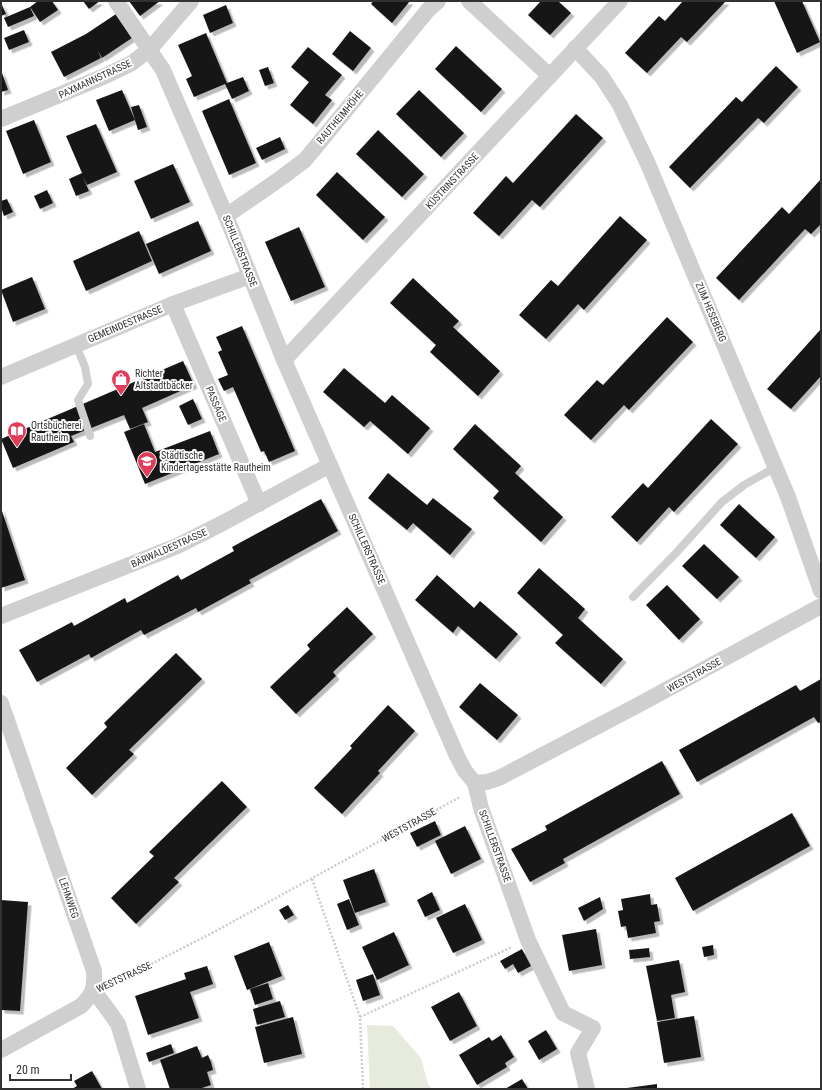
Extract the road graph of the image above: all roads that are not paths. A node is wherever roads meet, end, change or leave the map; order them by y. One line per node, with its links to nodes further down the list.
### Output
1 (116, 1): 7 (street, SCHILLERSTRASSE)
2 (191, 1): 7 (street, PAXMANNSTRASSE)
3 (438, 1): 10 (street, RAUTHEIMHÖHE)
4 (469, 1): 8 (street)
5 (620, 1): 6 (street, KÜSTRINSTRASSE)
6 (575, 48): 8 (street, KÜSTRINSTRASSE); 18 (street, ZUM HESEBERG)
7 (150, 49): 9 (street, PAXMANNSTRASSE); 10 (street, SCHILLERSTRASSE)
8 (550, 76): 14 (street, KÜSTRINSTRASSE)
9 (1, 119)
10 (226, 216): 11 (street, SCHILLERSTRASSE)
11 (250, 276): 12 (street, GEMEINDESTRASSE); 14 (street, SCHILLERSTRASSE)
12 (173, 304): 13 (street, GEMEINDESTRASSE); 19 (street, PASSAGE)
13 (76, 345): 15 (street, GEMEINDESTRASSE); 16 (lane)
14 (284, 360): 17 (street, SCHILLERSTRASSE)
15 (1, 376)
16 (90, 436)
17 (330, 465): 19 (street, BÄRWALDESTRASSE); 25 (street, SCHILLERSTRASSE)
18 (776, 467): 20 (street, ZUM HESEBERG); 21 (lane)
19 (259, 504): 23 (street, BÄRWALDESTRASSE)
20 (821, 591)
21 (633, 596)
22 (821, 606): 25 (street, WESTSTRASSE)
23 (1, 616)
24 (1, 703): 26 (street, LEHMWEG)
25 (475, 783): 29 (street, SCHILLERSTRASSE)
26 (93, 990): 27 (street, WESTSTRASSE); 28 (street)
27 (1, 1050)
28 (138, 1089)
29 (587, 1089)

